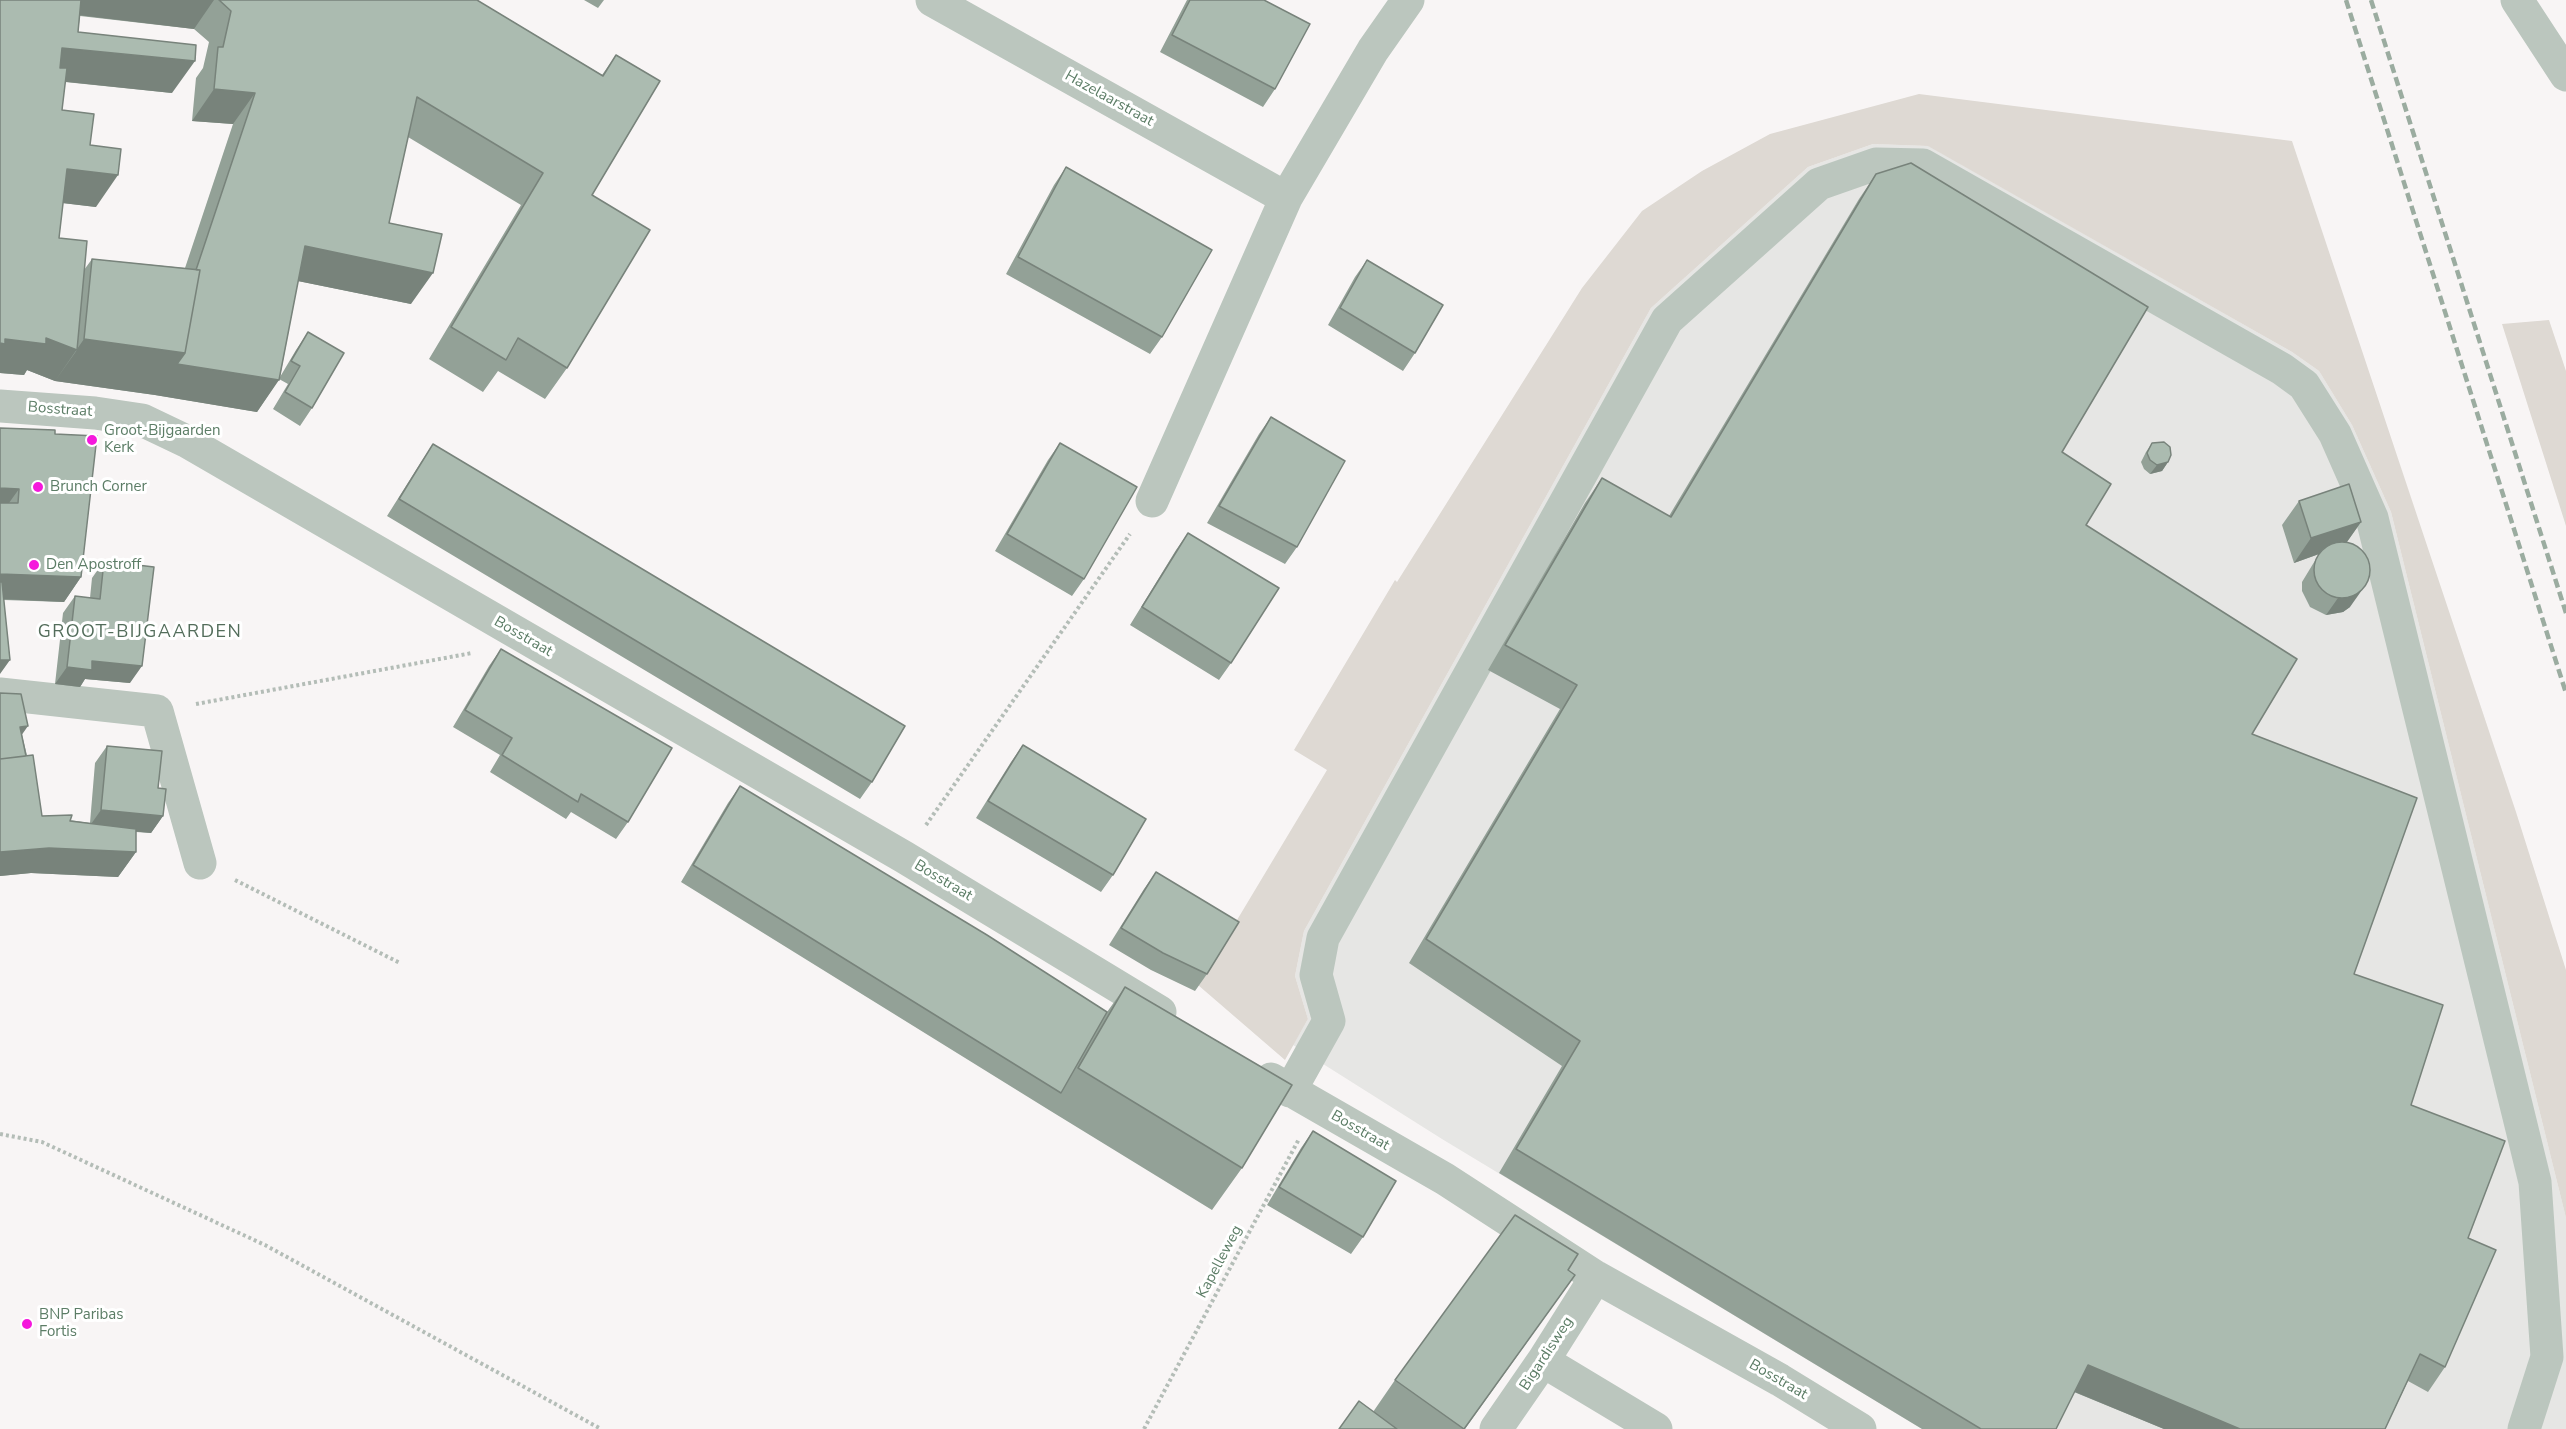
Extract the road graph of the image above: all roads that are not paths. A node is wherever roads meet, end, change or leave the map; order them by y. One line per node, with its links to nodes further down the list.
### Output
1 (932, 0): 5 (street, Hazelaarstraat)
2 (1408, 0): 5 (street)
3 (2521, 1): 4 (street)
4 (2566, 75)
5 (1286, 198): 7 (street)
6 (0, 406): 10 (street, Bosstraat)
7 (1152, 501)
8 (0, 694): 9 (street)
9 (200, 863)
10 (1188, 1029)
11 (1249, 1066): 12 (street, Bosstraat)
12 (1303, 1098): 13 (street, Bosstraat); 18 (street)
13 (1596, 1277): 14 (street, Bigardisweg); 17 (street, Bosstraat)
14 (1543, 1361): 15 (street, Bigardisweg); 16 (street)
15 (1496, 1429)
16 (1656, 1429)
17 (1860, 1429)
18 (2524, 1429)

